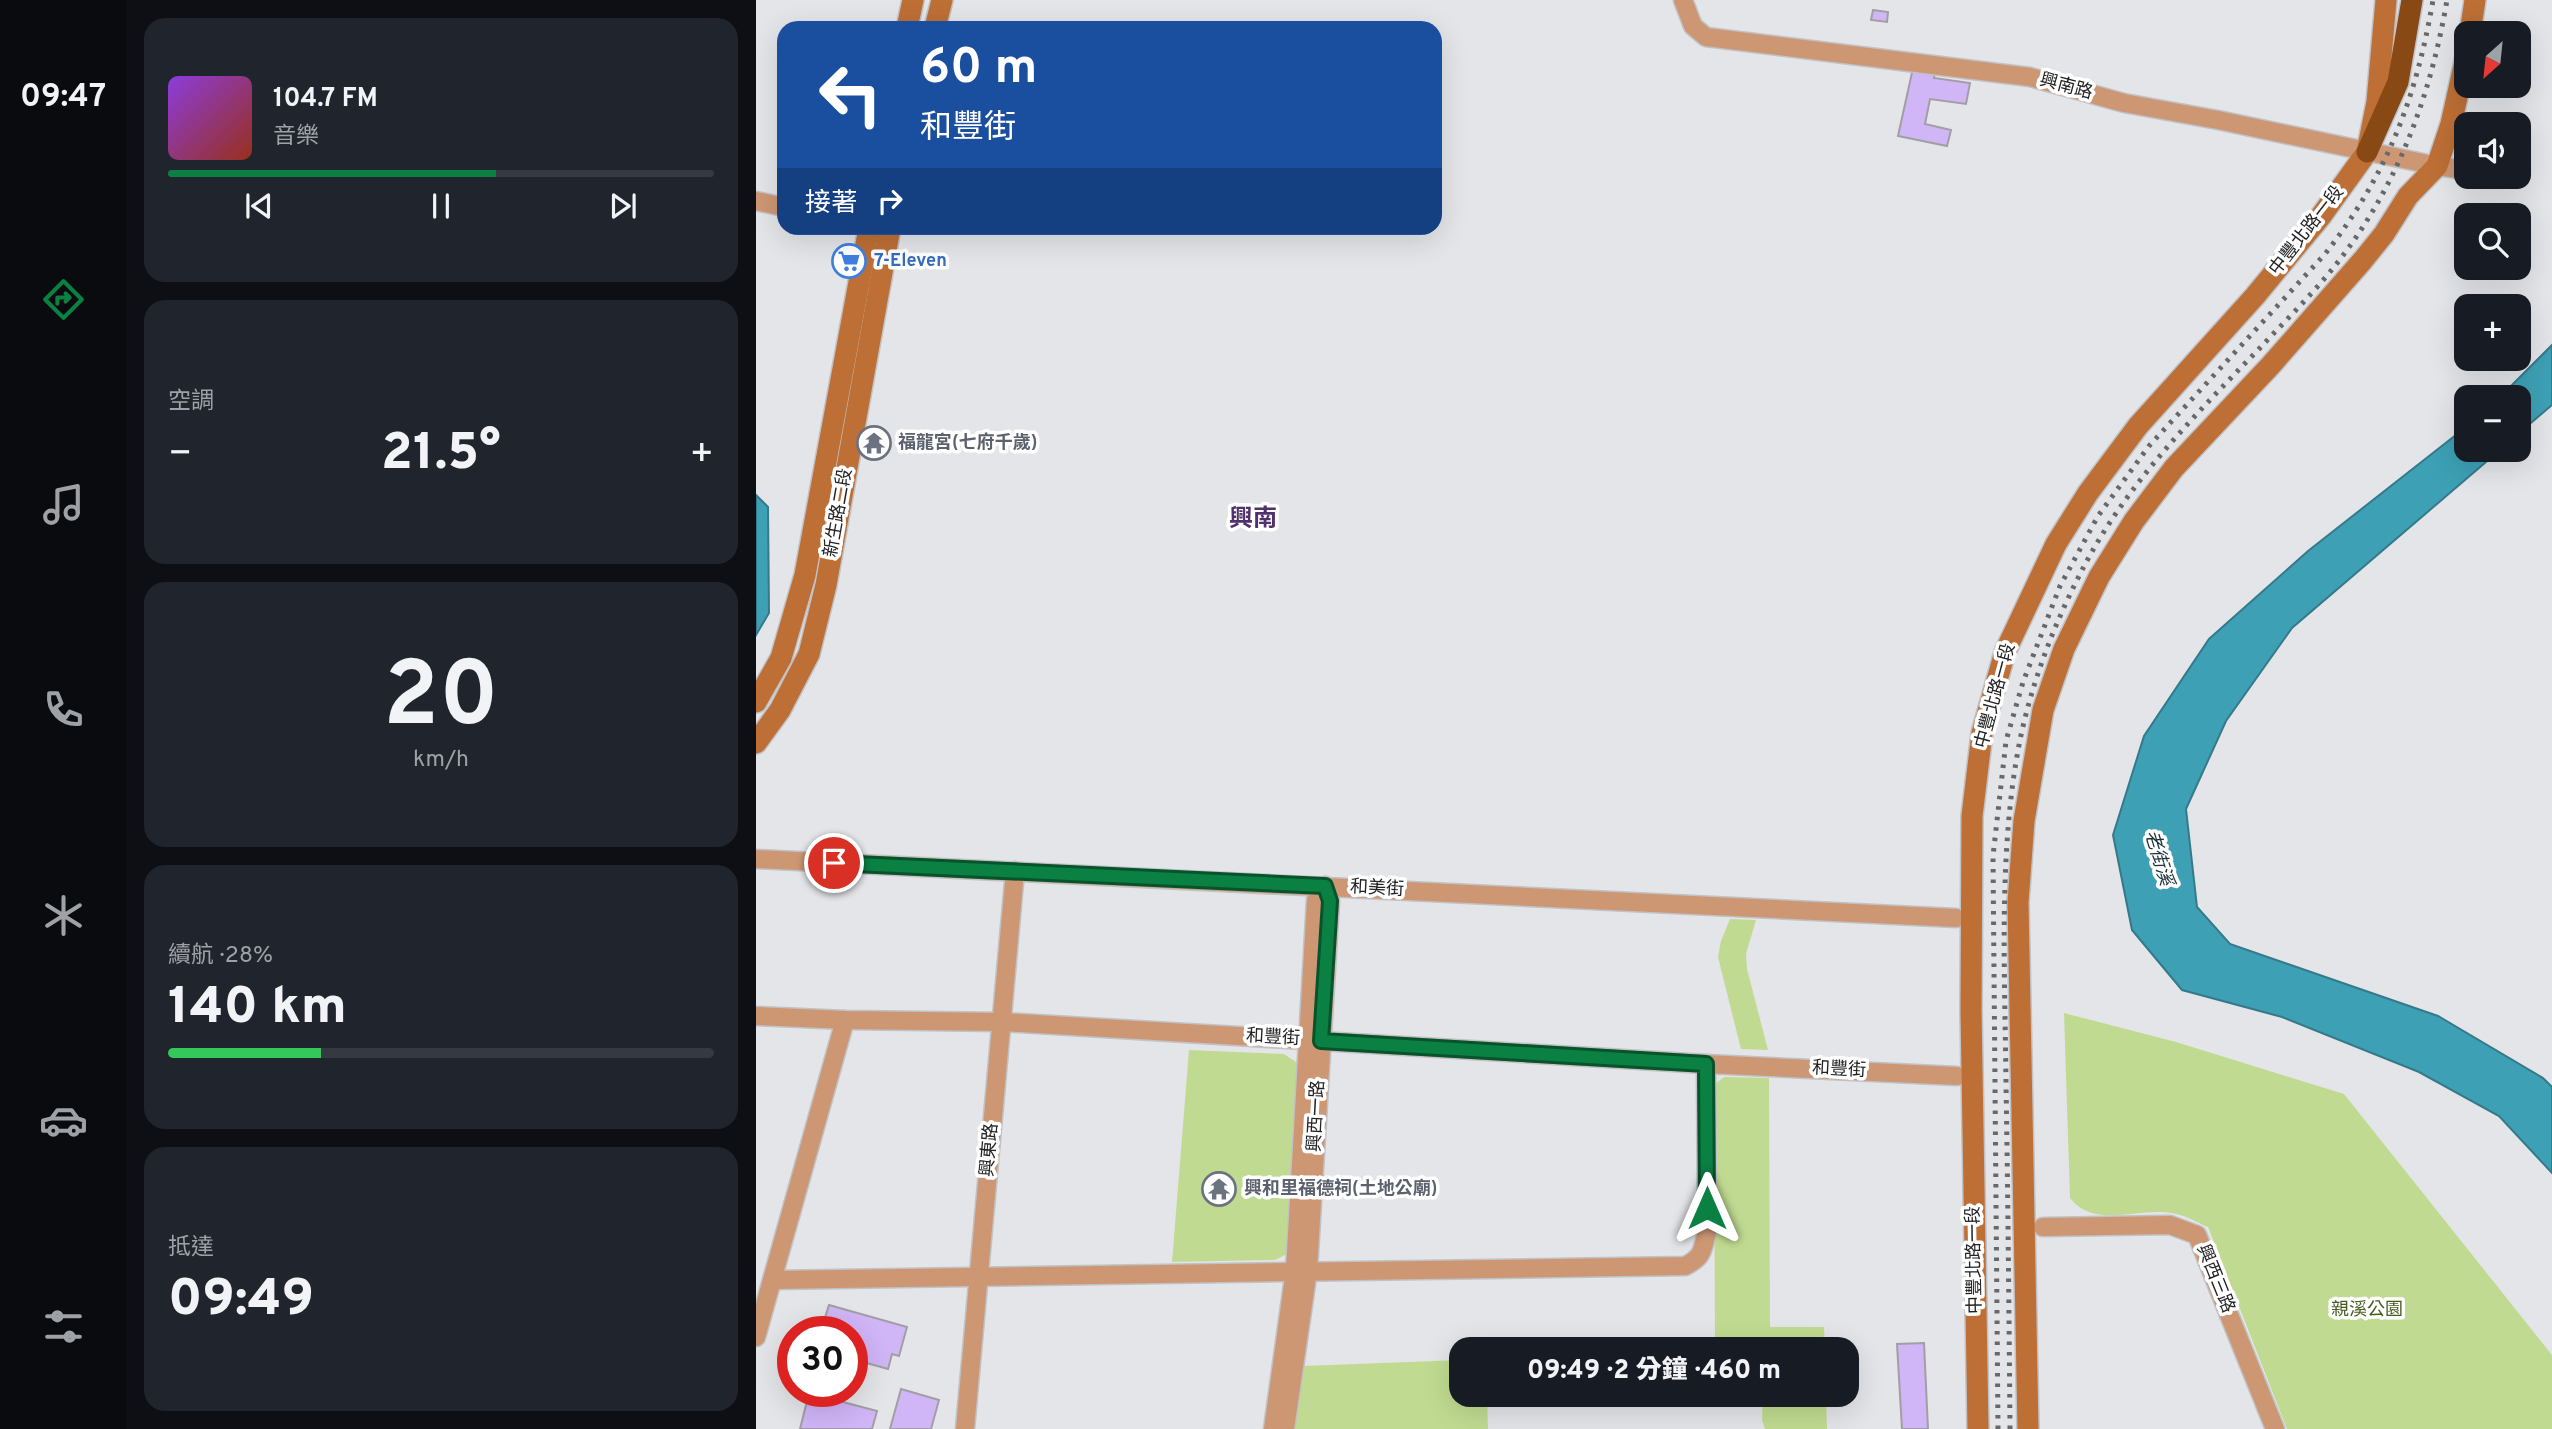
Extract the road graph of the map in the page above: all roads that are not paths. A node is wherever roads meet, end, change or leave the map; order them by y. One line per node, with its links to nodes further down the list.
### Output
1 (913, 0): 7 (main road)
2 (942, 0): 8 (main road)
3 (1683, 0): 11 (street, 興南路)
4 (2386, 0): 11 (main road, 中豐北路一段)
5 (2412, 0): 11 (highway)
6 (2475, 0): 9 (main road)
7 (908, 21)
8 (937, 21)
9 (2472, 21)
10 (2457, 98): 12 (main road)
11 (2367, 152): 12 (street, 興南路); 38 (main road, 中豐北路一段)
12 (2437, 166): 13 (street, 興南路); 39 (main road)
13 (2454, 168)
14 (756, 201): 15 (street)
15 (777, 206)
16 (868, 235): 18 (main road, 新生路二段)
17 (887, 235): 19 (main road, 新生路二段)
18 (756, 702)
19 (756, 743)
20 (756, 859): 21 (street, 和美街)
21 (1015, 871): 22 (street, 和美街); 26 (street, 興東路)
22 (1325, 886): 23 (street, 和美街); 27 (street, 興西一路)
23 (1956, 918)
24 (756, 1016): 25 (street, 和豐街)
25 (845, 1020): 26 (street, 和豐街); 33 (street)
26 (1002, 1022): 27 (street, 和豐街); 32 (street, 興東路)
27 (1315, 1041): 28 (street, 和豐街); 31 (street, 興西一路)
28 (1706, 1064): 29 (street, 和豐街); 31 (street)
29 (1957, 1076)
30 (2043, 1227): 40 (street, 興西三路)
31 (1301, 1270): 32 (street); 36 (street); 37 (street, 興西一路)
32 (978, 1278): 33 (street); 35 (street, 興東路)
33 (772, 1280): 34 (street)
34 (756, 1337)
35 (965, 1429)
36 (1273, 1429)
37 (1285, 1429)
38 (1978, 1429)
39 (2028, 1429)
40 (2275, 1429)

